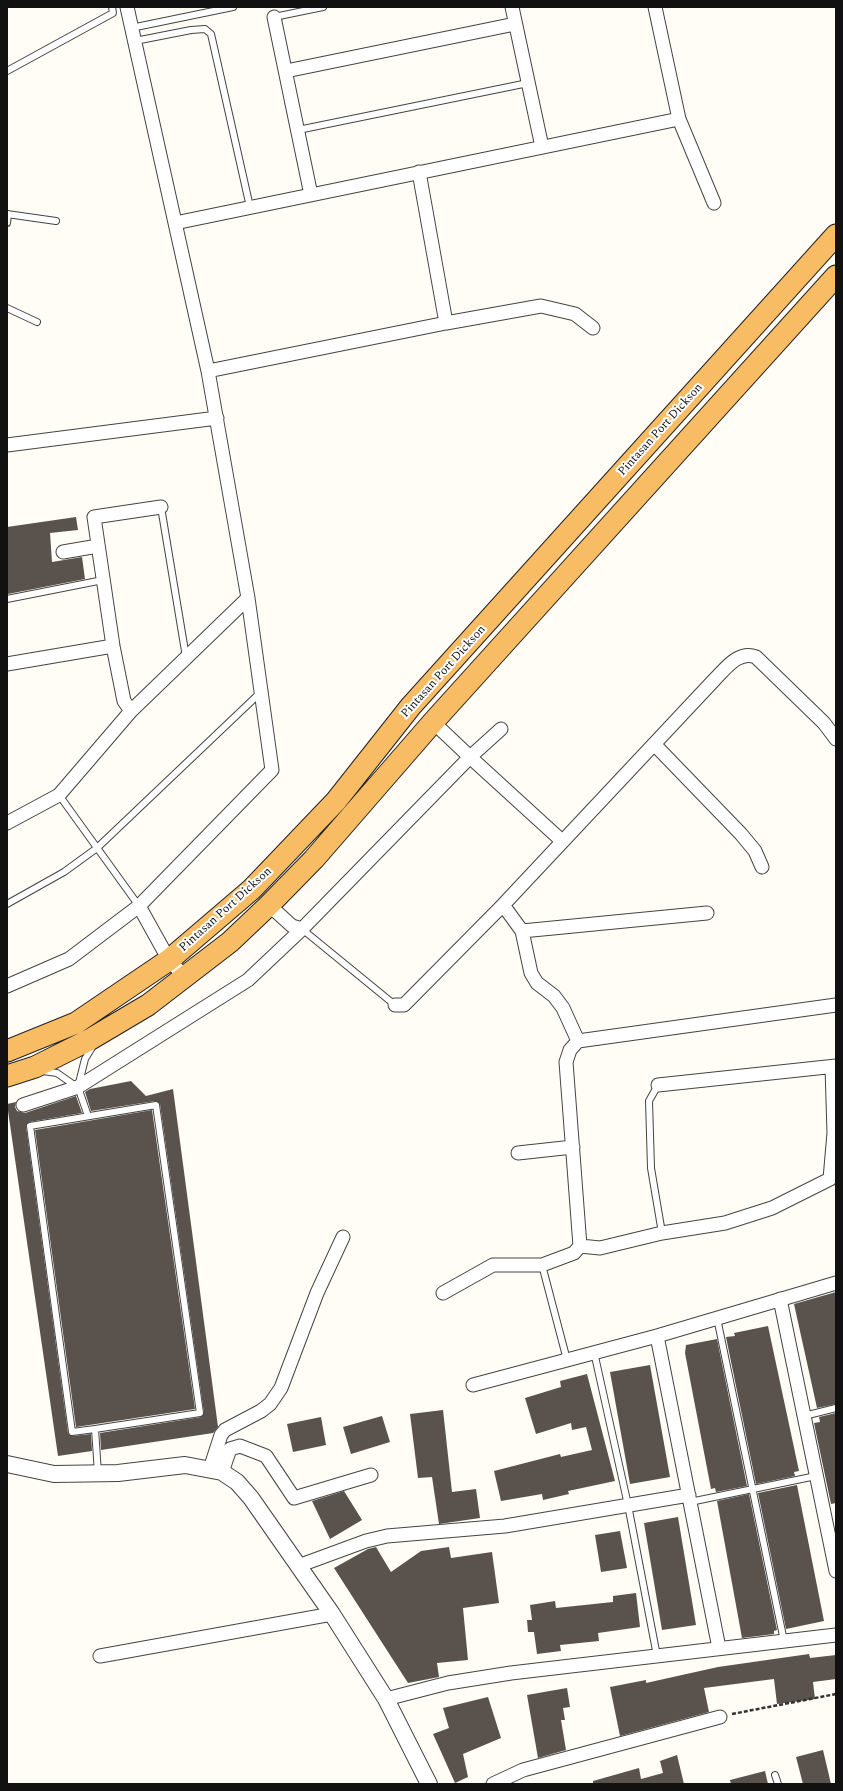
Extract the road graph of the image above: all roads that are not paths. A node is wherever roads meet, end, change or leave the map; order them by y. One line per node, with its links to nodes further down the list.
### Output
1 (112, 7): 11 (lane)
2 (127, 7): 9 (street)
3 (233, 7): 9 (lane)
4 (323, 7): 7 (lane)
5 (512, 7): 8 (street)
6 (655, 7): 14 (street)
7 (274, 17): 12 (street)
8 (516, 24): 12 (street); 13 (street)
9 (132, 28): 10 (street)
10 (135, 41): 20 (lane); 24 (street)
11 (7, 71)
12 (286, 71): 15 (street)
13 (528, 82): 15 (lane); 16 (street)
14 (679, 119): 16 (street); 19 (street)
15 (298, 130): 18 (street)
16 (542, 147): 17 (street)
17 (420, 172): 18 (street); 29 (street)
18 (311, 195): 20 (street)
19 (714, 203)
20 (250, 207): 24 (street)
21 (7, 214): 22 (lane); 23 (lane)
22 (56, 221)
23 (7, 223)
24 (175, 223): 31 (street)
25 (836, 235): 40 (highway, Pintasan Port Dickson)
26 (836, 276): 46 (highway, Pintasan Port Dickson)
27 (7, 308): 28 (lane)
28 (38, 322)
29 (446, 323): 30 (street); 31 (street)
30 (593, 328)
31 (208, 371): 32 (street)
32 (217, 418): 33 (street); 38 (street)
33 (7, 445)
34 (160, 507): 35 (street); 42 (lane)
35 (98, 546): 36 (street); 37 (street)
36 (63, 552)
37 (103, 580): 39 (lane); 41 (street)
38 (248, 598): 42 (street); 44 (street)
39 (7, 599)
40 (473, 640): 46 (highway); 52 (highway, Pintasan Port Dickson)
41 (113, 646): 43 (street); 45 (street)
42 (187, 658): 45 (street)
43 (7, 664)
44 (260, 693): 55 (lane); 60 (street)
45 (131, 711): 51 (street)
46 (433, 722): 50 (street); 52 (highway); 58 (highway, Pintasan Port Dickson)
47 (501, 729): 50 (street)
48 (836, 739): 49 (street)
49 (654, 744): 54 (street); 56 (street)
50 (470, 757): 54 (street); 62 (street)
51 (59, 795): 53 (street); 55 (lane)
52 (336, 801): 64 (highway, Pintasan Port Dickson)
53 (7, 823)
54 (562, 840): 59 (street)
55 (98, 848): 57 (lane); 60 (lane)
56 (762, 867)
57 (7, 904)
58 (269, 905): 62 (street); 65 (highway, Pintasan Port Dickson)
59 (503, 905): 63 (street); 67 (street)
60 (139, 906): 64 (street); 66 (street)
61 (707, 913): 63 (street)
62 (302, 929): 67 (lane); 75 (street)
63 (522, 931): 70 (street)
64 (169, 960): 65 (street); 71 (highway, Pintasan Port Dickson)
65 (186, 978): 69 (highway, Pintasan Port Dickson)
66 (7, 986)
67 (395, 1005)
68 (836, 1005): 70 (street)
69 (121, 1021): 73 (highway, Pintasan Port Dickson); 75 (lane)
70 (578, 1041): 78 (street)
71 (7, 1051)
72 (834, 1067): 74 (street); 80 (street)
73 (14, 1074): 75 (lane)
74 (658, 1085): 80 (lane)
75 (78, 1088): 76 (street); 77 (lane)
76 (22, 1105)
77 (88, 1116): 94 (lane); 94 (lane)
78 (573, 1147): 79 (street); 82 (street)
79 (518, 1153)
80 (662, 1233): 82 (street)
81 (343, 1236): 96 (street)
82 (580, 1246): 83 (street)
83 (542, 1265): 85 (street); 90 (lane)
84 (836, 1283): 86 (street)
85 (443, 1293)
86 (780, 1299): 87 (street); 93 (street)
87 (717, 1317): 88 (street); 100 (lane)
88 (657, 1336): 89 (street); 101 (street)
89 (594, 1352): 90 (street); 102 (lane)
90 (567, 1360): 91 (street)
91 (473, 1385)
92 (836, 1408): 93 (lane)
93 (804, 1416): 99 (street)
94 (95, 1429): 97 (lane)
95 (7, 1464): 97 (street)
96 (216, 1471): 97 (street); 98 (street); 103 (street)
97 (98, 1474)
98 (371, 1475)
99 (816, 1476): 100 (lane); 104 (street)
100 (753, 1489): 101 (lane); 107 (lane)
101 (690, 1498): 102 (street); 108 (street)
102 (628, 1505): 103 (street); 110 (lane)
103 (298, 1566): 105 (street)
104 (836, 1571)
105 (332, 1614): 109 (street); 111 (street)
106 (836, 1635): 107 (street)
107 (784, 1641): 108 (street)
108 (719, 1648): 110 (street)
109 (100, 1656)
110 (658, 1656): 111 (street)
111 (386, 1699): 114 (street)
112 (720, 1717): 115 (street)
113 (776, 1775): 116 (lane)
114 (429, 1784)
115 (493, 1784)
116 (778, 1784)

